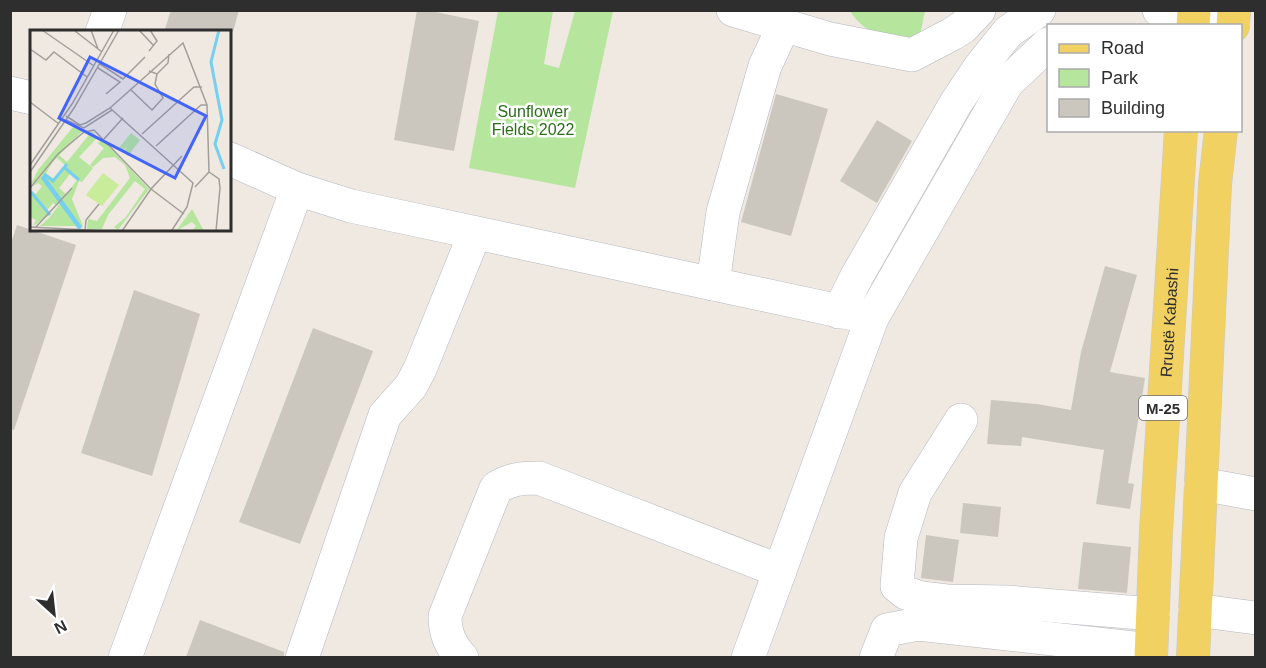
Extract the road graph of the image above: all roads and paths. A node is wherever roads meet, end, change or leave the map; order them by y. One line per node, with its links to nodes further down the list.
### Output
1 (110, 10): 10 (street)
2 (733, 10): 8 (street)
3 (980, 10): 9 (street)
4 (1039, 10): 20 (street)
5 (1159, 10): 6 (street)
6 (1193, 18): 7 (street)
7 (1233, 20)
8 (784, 25): 9 (street); 19 (street)
9 (830, 25)
10 (103, 30)
11 (1047, 45): 21 (street)
12 (10, 93): 13 (street)
13 (30, 98)
14 (1181, 132): 27 (main road, Rrustë Kabashi / M-25)
15 (1221, 132): 23 (main road, M-25)
16 (231, 159): 17 (street)
17 (297, 189): 18 (street); 30 (street)
18 (475, 233): 19 (street); 31 (street)
19 (713, 284): 20 (street)
20 (839, 312): 21 (street)
21 (872, 318): 25 (street)
22 (961, 420): 27 (street)
23 (1201, 484): 24 (street); 26 (main road, M-25)
24 (1256, 494)
25 (780, 571): 32 (street); 33 (street)
26 (1195, 610): 28 (street); 35 (main road, M-25)
27 (1152, 614): 29 (main road, Rrustë Kabashi / M-25)
28 (1256, 618)
29 (1151, 654): 34 (street)
30 (125, 657)
31 (302, 657)
32 (462, 657)
33 (748, 657)
34 (876, 657)
35 (1193, 657)

